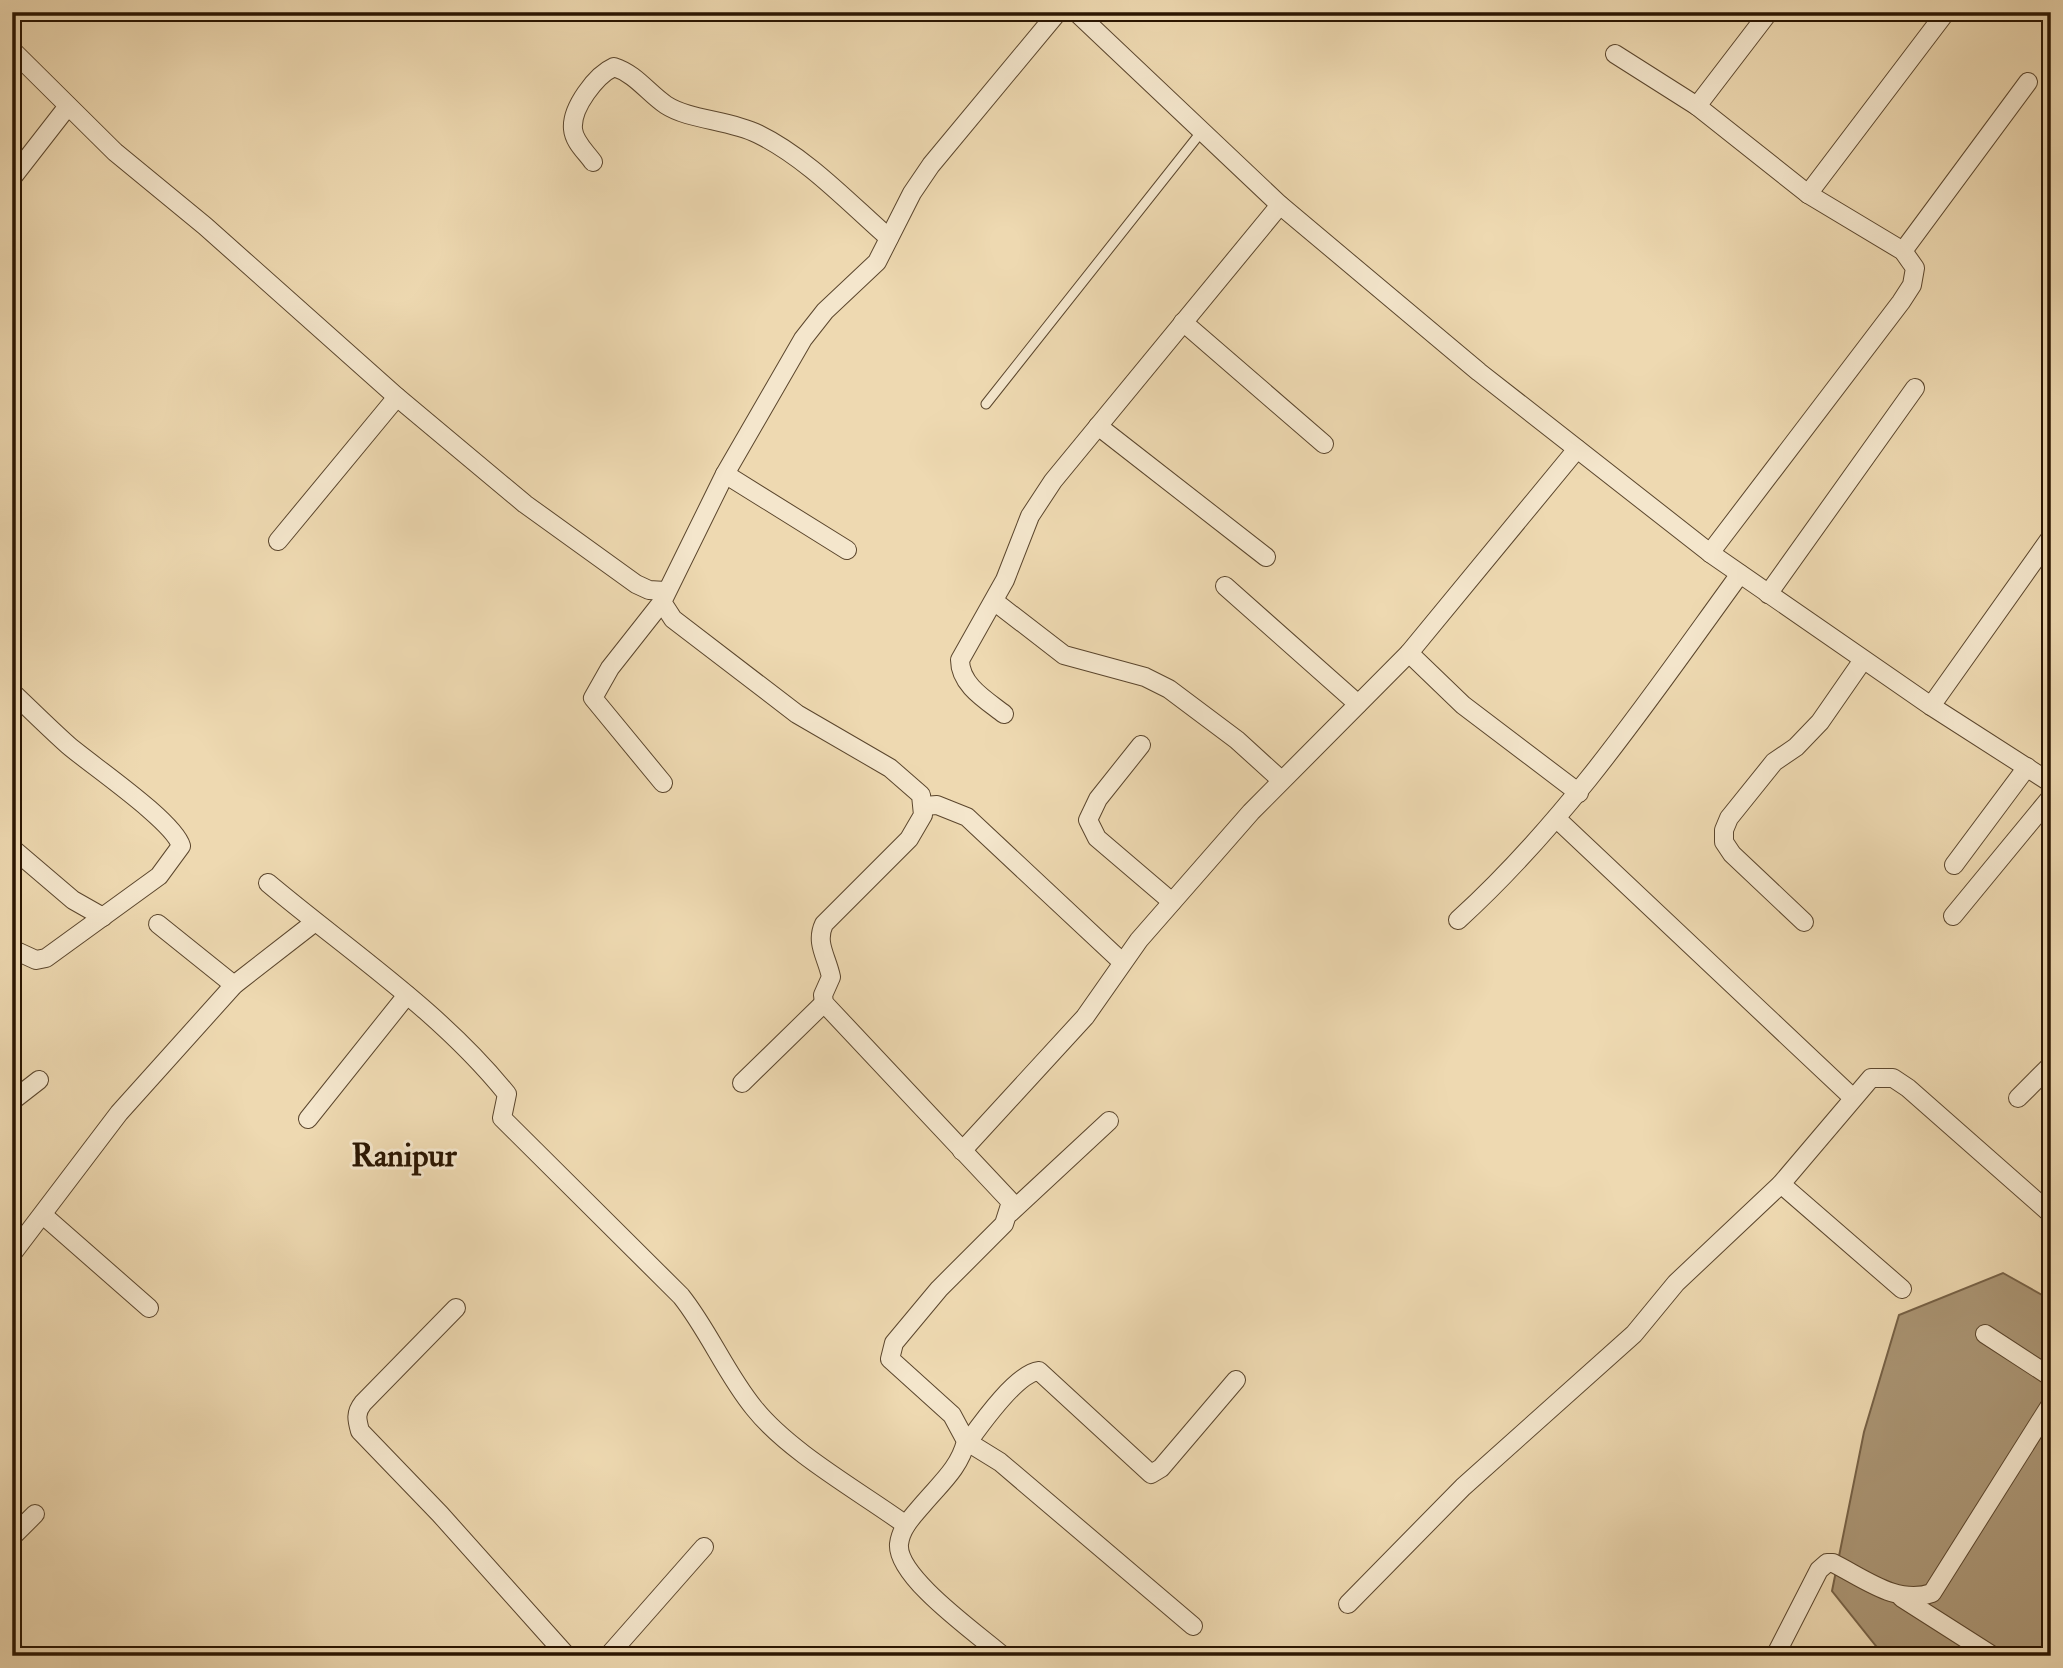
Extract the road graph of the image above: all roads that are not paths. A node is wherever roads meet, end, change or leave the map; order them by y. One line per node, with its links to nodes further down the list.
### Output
1 (1058, 12): 15 (street)
2 (1076, 12): 10 (street)
3 (1769, 12): 9 (street)
4 (1946, 12): 13 (street)
5 (12, 50): 8 (street)
6 (1615, 54): 9 (street)
7 (2028, 82): 16 (street)
8 (68, 106): 12 (street); 19 (street)
9 (1697, 106): 13 (street)
10 (1202, 131): 14 (street); 20 (lane)
11 (593, 162): 15 (street)
12 (12, 178)
13 (1808, 194): 16 (street)
14 (1280, 205): 17 (street); 23 (street)
15 (889, 238): 24 (street)
16 (1903, 251): 28 (street)
17 (1183, 322): 21 (street); 22 (street)
18 (1915, 388): 32 (street)
19 (397, 397): 26 (street); 33 (street)
20 (986, 404)
21 (1098, 426): 29 (street); 34 (street)
22 (1324, 444)
23 (1577, 449): 28 (street); 35 (street)
24 (725, 474): 27 (street); 33 (street)
25 (2051, 537): 39 (street)
26 (278, 541)
27 (847, 550)
28 (1710, 553): 30 (street)
29 (1266, 557)
30 (1740, 574): 32 (street); 46 (street)
31 (1225, 586): 38 (street)
32 (1768, 594): 36 (street)
33 (663, 597): 44 (street); 48 (street)
34 (994, 600): 40 (street); 43 (street)
35 (1409, 653): 38 (street); 46 (street)
36 (1863, 660): 39 (street); 58 (street)
37 (12, 692): 54 (street)
38 (1358, 704): 43 (street)
39 (1931, 706): 42 (street)
40 (1004, 714)
41 (1141, 745): 53 (street)
42 (2026, 767): 45 (street); 51 (street)
43 (1281, 780): 53 (street)
44 (663, 783)
45 (2051, 783)
46 (1579, 793): 49 (street)
47 (2051, 797): 55 (street)
48 (924, 806): 61 (street); 64 (street)
49 (1557, 820): 56 (street); 68 (street)
50 (12, 848): 54 (street)
51 (1954, 865)
52 (268, 883): 57 (street)
53 (1172, 902): 61 (street)
54 (103, 916): 60 (street)
55 (1953, 916)
56 (1458, 920)
57 (315, 922): 62 (street); 63 (street)
58 (1804, 922)
59 (158, 924): 62 (street)
60 (12, 949)
61 (1122, 961): 73 (street)
62 (234, 985): 77 (street)
63 (407, 995): 71 (street); 88 (street)
64 (824, 1003): 67 (street); 73 (street)
65 (2051, 1065): 69 (street)
66 (39, 1080): 70 (street)
67 (742, 1083)
68 (1853, 1097): 74 (street); 76 (street)
69 (2018, 1098)
70 (12, 1101)
71 (308, 1119)
72 (1108, 1121): 75 (street)
73 (962, 1151): 75 (street)
74 (1781, 1184): 79 (street); 92 (street)
75 (1010, 1213): 86 (street)
76 (2051, 1214)
77 (43, 1215): 78 (street); 80 (street)
78 (12, 1254)
79 (1902, 1289)
80 (149, 1308)
81 (456, 1308): 97 (street)
82 (1985, 1334): 83 (street)
83 (2051, 1377)
84 (1236, 1380): 86 (street)
85 (2051, 1404): 91 (street)
86 (967, 1441): 88 (street); 93 (street)
87 (35, 1514): 89 (street)
88 (906, 1525): 95 (street)
89 (12, 1537)
90 (705, 1547): 98 (street)
91 (1902, 1598): 99 (street); 100 (street)
92 (1348, 1604)
93 (1193, 1626)
94 (12, 1650): 96 (street)
95 (995, 1653)
96 (19, 1656)
97 (567, 1656)
98 (608, 1656)
99 (1775, 1656)
100 (1993, 1656)

